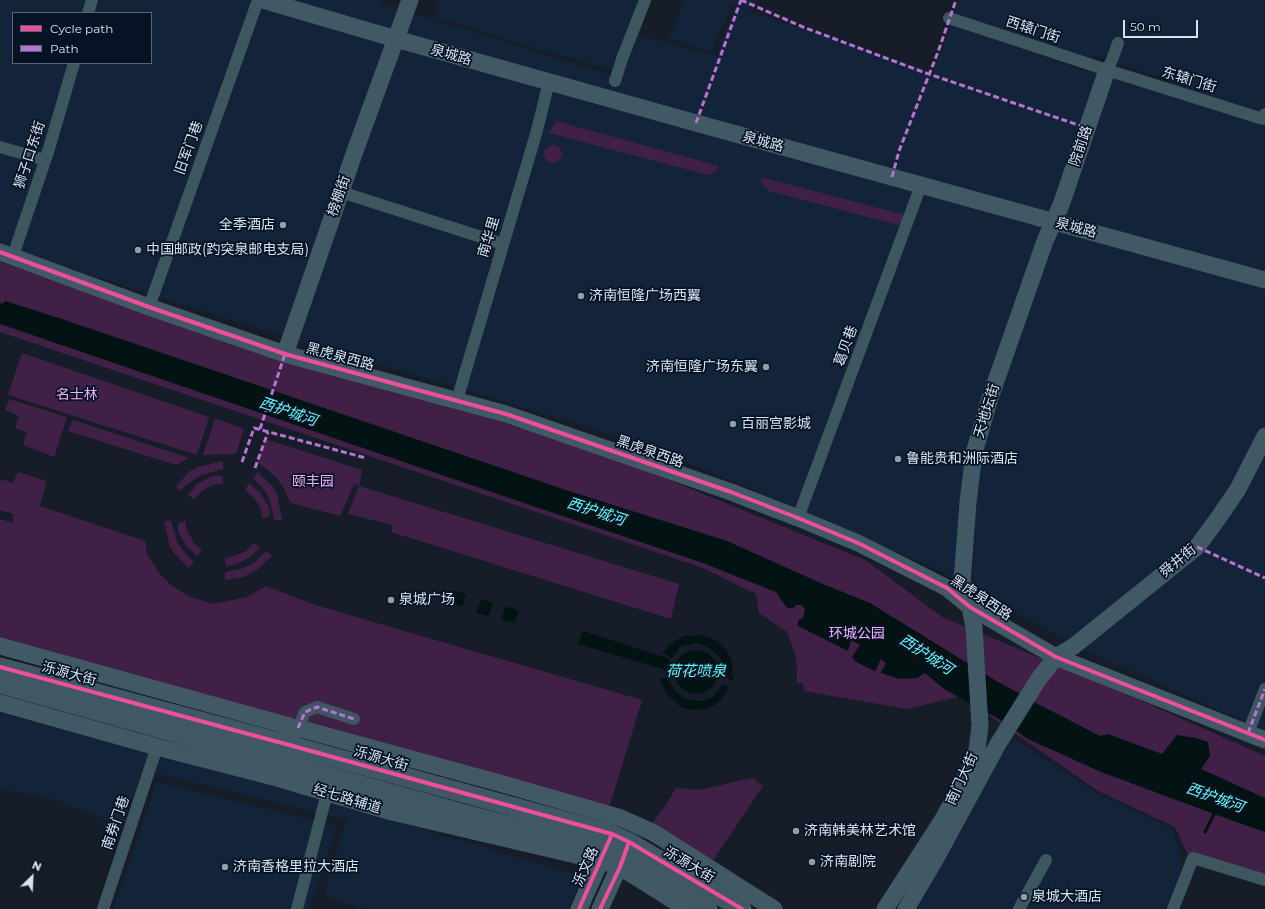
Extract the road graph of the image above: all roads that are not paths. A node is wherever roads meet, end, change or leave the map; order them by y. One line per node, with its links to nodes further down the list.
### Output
1 (92, 0): 6 (street)
2 (258, 0): 23 (street, 旧军门巷)
3 (263, 0): 8 (street, 泉城路)
4 (410, 0): 8 (street, 榜棚街)
5 (645, 0): 12 (street)
6 (88, 12)
7 (950, 18): 11 (street, 西辕门街)
8 (396, 39): 13 (street, 泉城路); 18 (street, 榜棚街)
9 (1118, 43): 11 (street)
10 (74, 64): 16 (street, 狮子口东街)
11 (1107, 70): 14 (street, 东辕门街); 19 (street, 院前路)
12 (615, 81)
13 (549, 82): 17 (street, 泉城路); 20 (street, 南华里)
14 (1264, 117)
15 (0, 147): 16 (street)
16 (45, 160): 21 (street, 狮子口东街)
17 (922, 185): 19 (street, 泉城路); 27 (street, 葛贝巷)
18 (341, 192): 20 (street); 24 (street, 榜棚街)
19 (1054, 222): 22 (street, 泉城路); 28 (street, 天地坛街)
20 (503, 244): 25 (street, 南华里)
21 (6, 254): 23 (street, 黑虎泉西路)
22 (1265, 280)
23 (149, 307): 24 (street, 黑虎泉西路)
24 (285, 354): 25 (street, 黑虎泉西路)
25 (457, 400): 27 (street, 黑虎泉西路)
26 (1265, 436): 30 (street, 舜井街)
27 (798, 518): 28 (street, 黑虎泉西路)
28 (970, 607): 30 (street, 黑虎泉西路); 53 (street, 南门大街)
29 (0, 646): 37 (street)
30 (1056, 657): 36 (street, 黑虎泉西路); 54 (street, 南门大街)
31 (0, 667): 37 (main road, 泺源大街)
32 (0, 684): 41 (main road, 泺源大街)
33 (1265, 689): 36 (street)
34 (0, 703): 39 (street, 经七路辅道)
35 (354, 719): 37 (street)
36 (1248, 733): 38 (street, 黑虎泉西路)
37 (296, 737): 41 (main road, 泺源大街); 52 (street)
38 (1265, 740)
39 (157, 747): 40 (street, 经七路辅道); 45 (street, 南券门巷)
40 (327, 793): 41 (street, 经七路辅道); 46 (street)
41 (606, 849): 42 (main road, 泺源大街); 42 (street, 经七路辅道); 47 (street, 泺文路)
42 (624, 855): 48 (street); 49 (street, 经七路辅道); 50 (main road, 泺源大街); 51 (main road, 泺源大街)
43 (1046, 860): 55 (street)
44 (1265, 880): 56 (street)
45 (103, 909)
46 (297, 909)
47 (579, 909)
48 (600, 909)
49 (687, 909)
50 (708, 909)
51 (742, 909)
52 (774, 909)
53 (885, 909)
54 (906, 909)
55 (1020, 909)
56 (1172, 909)

